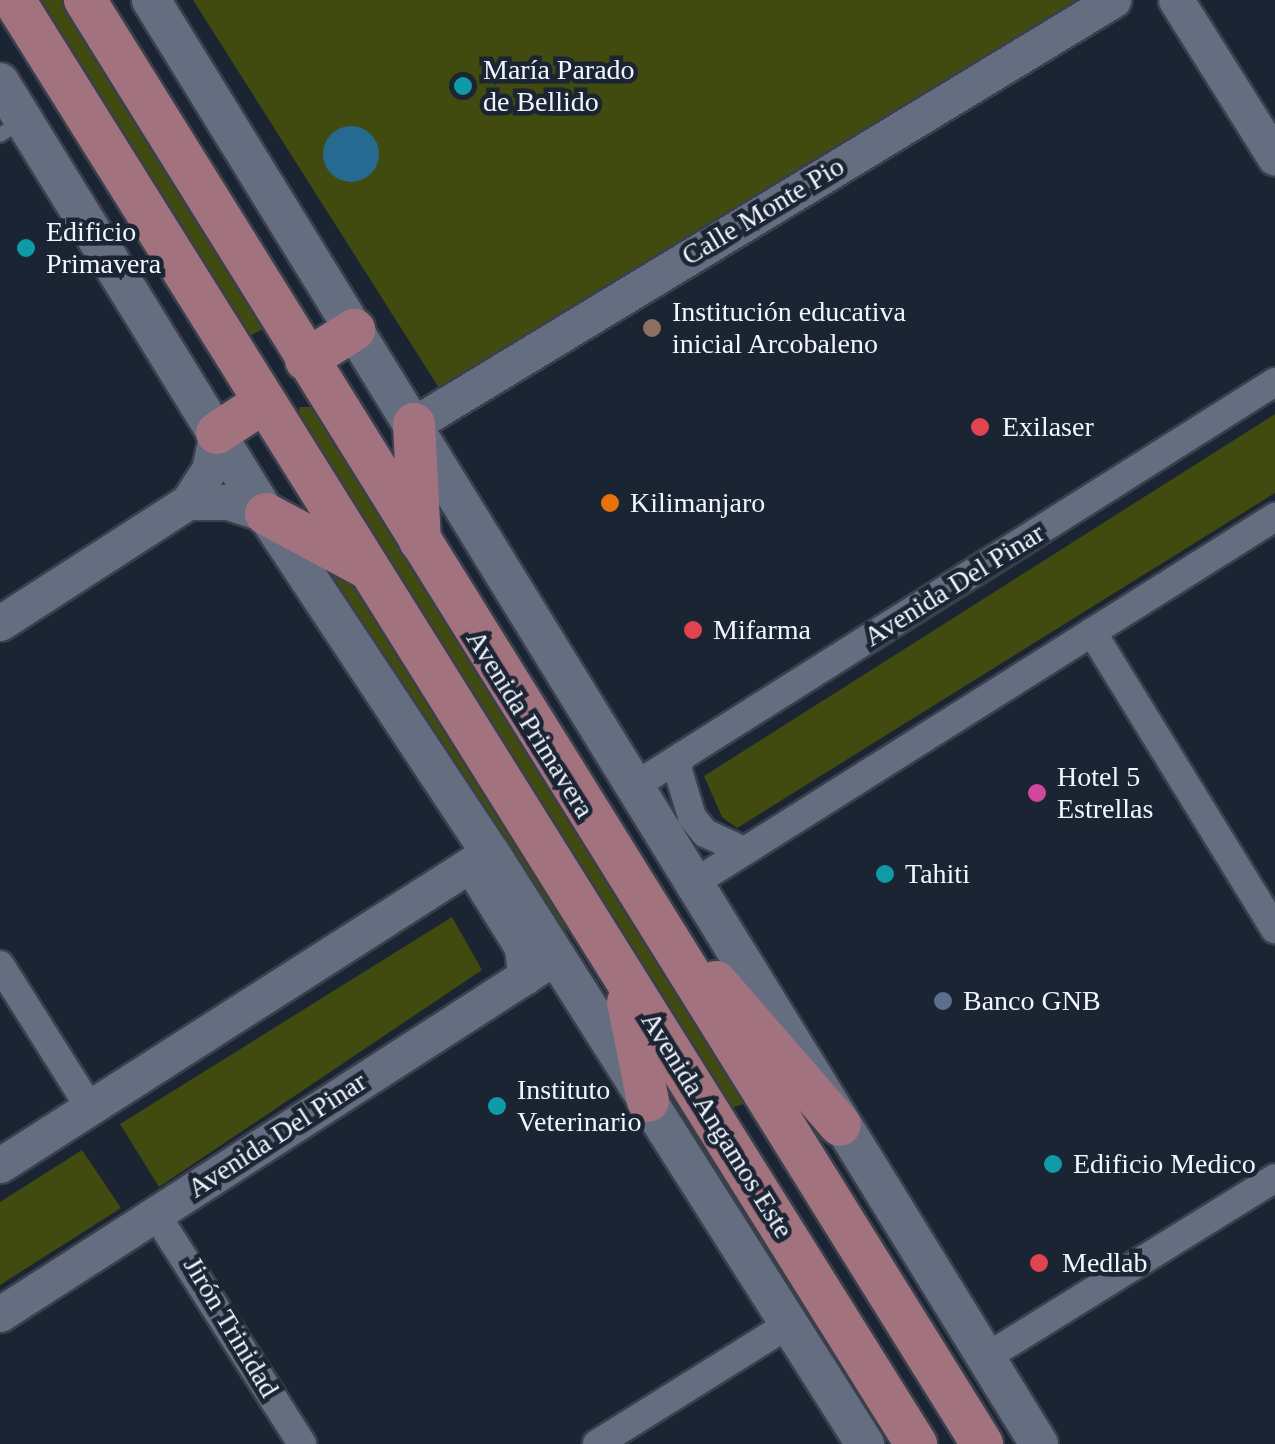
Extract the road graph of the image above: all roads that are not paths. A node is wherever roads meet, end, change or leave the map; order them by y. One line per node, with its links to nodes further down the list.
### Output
1 (14, 0): 12 (main road, Avenida Primavera)
2 (85, 0): 10 (main road, Avenida Primavera)
3 (151, 0): 9 (main road, Avenida Primavera)
4 (1112, 0): 13 (street, Calle Monte Pio)
5 (1176, 0): 8 (street)
6 (0, 82): 7 (main road)
7 (12, 127): 14 (main road)
8 (1275, 158)
9 (354, 330): 10 (main road); 13 (main road, Avenida Primavera)
10 (306, 360): 18 (main road, Avenida Primavera)
11 (1275, 382): 22 (street, Avenida Del Pinar)
12 (264, 402): 14 (main road); 19 (main road, Avenida Primavera)
13 (414, 424): 18 (main road); 23 (main road, Avenida Primavera)
14 (217, 433): 15 (street); 16 (main road)
15 (188, 502): 16 (street); 20 (street)
16 (266, 514): 19 (main road); 25 (main road)
17 (1275, 516): 21 (street)
18 (420, 546): 27 (main road, Avenida Primavera)
19 (372, 570): 31 (main road, Avenida Primavera)
20 (0, 623)
21 (1092, 632): 24 (street); 28 (street)
22 (682, 756): 23 (street, Avenida Del Pinar); 24 (street)
23 (633, 787): 26 (main road, Avenida Primavera)
24 (744, 851): 26 (street)
25 (481, 859): 30 (main road); 33 (street)
26 (694, 883): 34 (main road, Avenida Primavera)
27 (648, 914): 34 (main road); 45 (main road, Avenida Primavera)
28 (1275, 929)
29 (0, 965): 33 (street)
30 (540, 967): 32 (main road); 37 (street, Avenida Del Pinar)
31 (622, 972): 32 (main road); 44 (main road, Avenida Angamos Este)
32 (648, 1100): 39 (main road)
33 (90, 1108): 35 (street)
34 (840, 1125): 40 (main road, Avenida Primavera)
35 (0, 1165)
36 (1275, 1178): 40 (street)
37 (156, 1213): 38 (street, Avenida Del Pinar); 41 (street, Jirón Trinidad)
38 (0, 1314)
39 (789, 1324): 42 (street); 43 (main road)
40 (985, 1358): 46 (main road, Avenida Primavera)
41 (302, 1444)
42 (597, 1444)
43 (864, 1444)
44 (916, 1444)
45 (982, 1444)
46 (1039, 1444)

